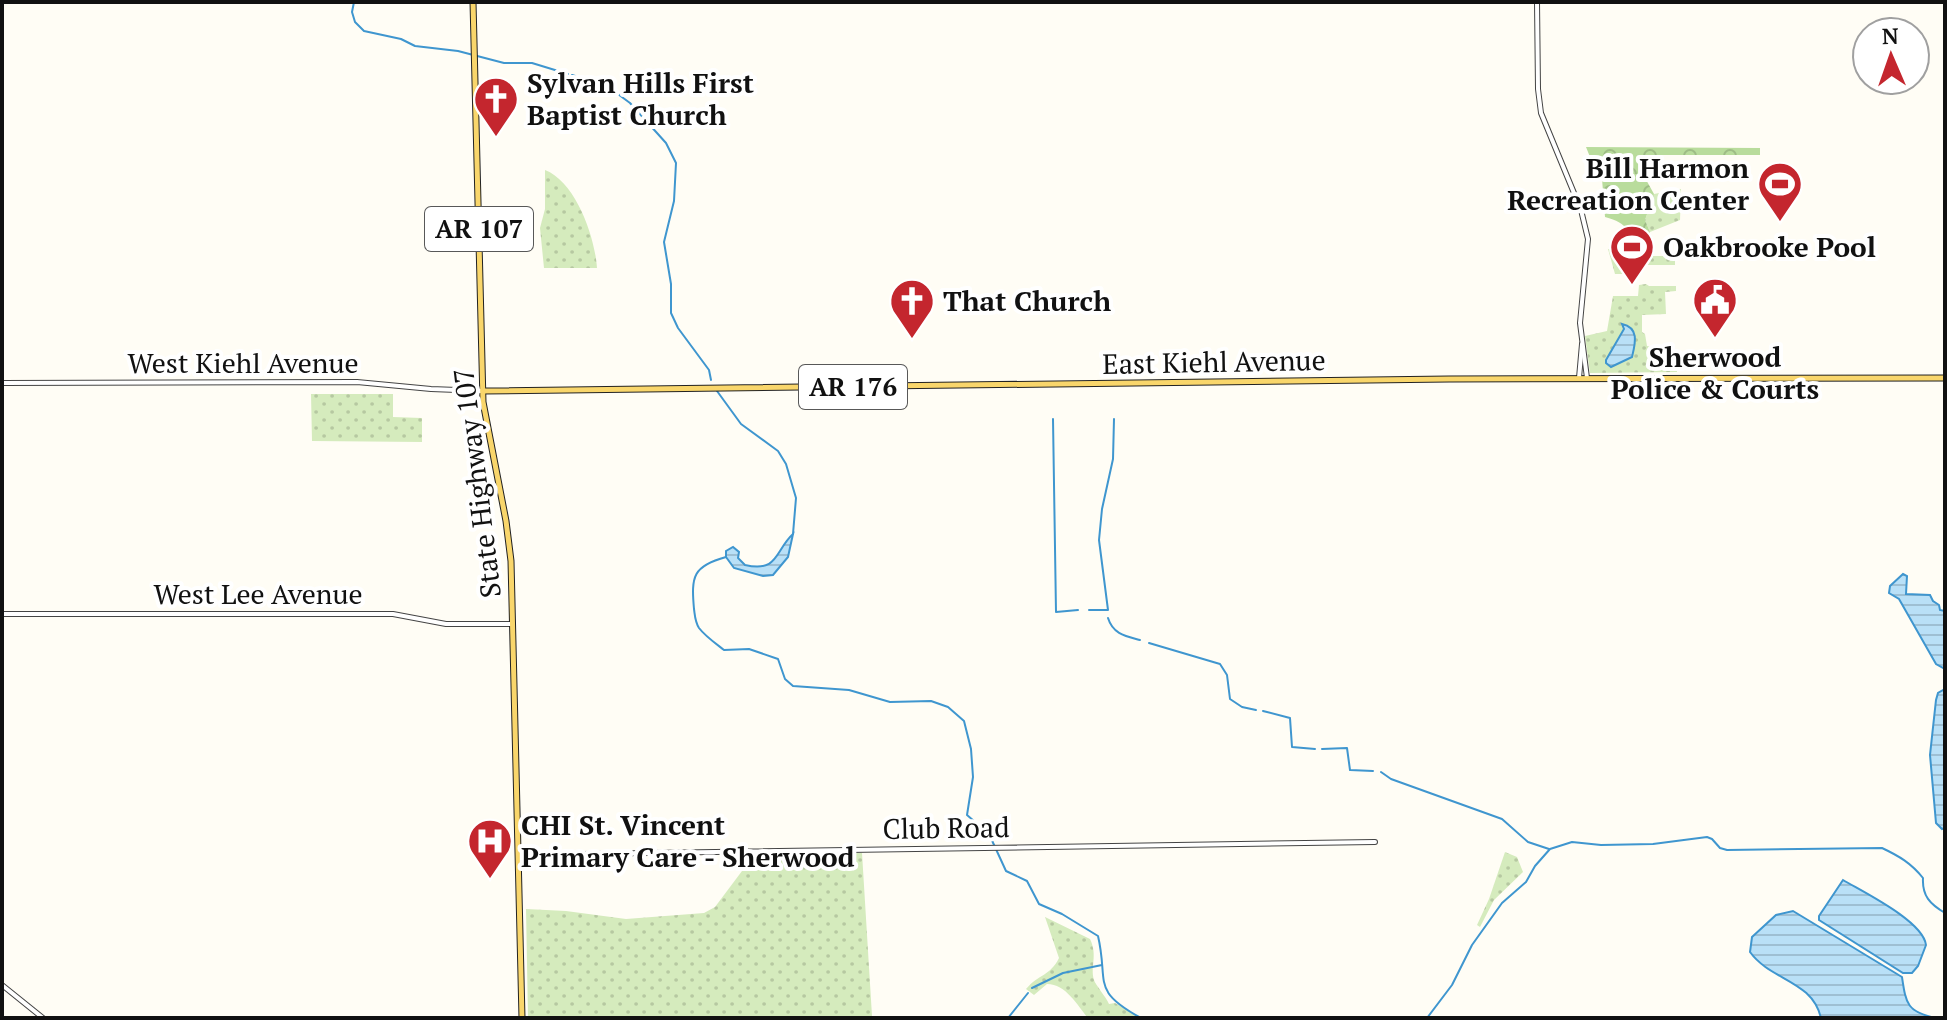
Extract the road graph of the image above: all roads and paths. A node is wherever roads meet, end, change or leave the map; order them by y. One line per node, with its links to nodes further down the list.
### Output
1 (473, 2): 8 (main road, State Highway 107 / AR 107)
2 (1537, 2): 3 (street)
3 (1582, 344): 4 (street); 5 (street)
4 (1579, 378): 5 (main road, East Kiehl Avenue / AR 176); 8 (main road, East Kiehl Avenue / AR 176)
5 (1587, 378): 6 (main road, East Kiehl Avenue / AR 176)
6 (1945, 378)
7 (2, 383): 8 (street, West Kiehl Avenue)
8 (483, 391): 10 (main road, State Highway 107 / AR 107)
9 (2, 614): 10 (street, West Lee Avenue)
10 (513, 624): 12 (main road, AR 107)
11 (1375, 842): 12 (street, Club Road)
12 (518, 855): 15 (main road, AR 107)
13 (2, 985): 14 (street)
14 (43, 1018)
15 (522, 1018)

